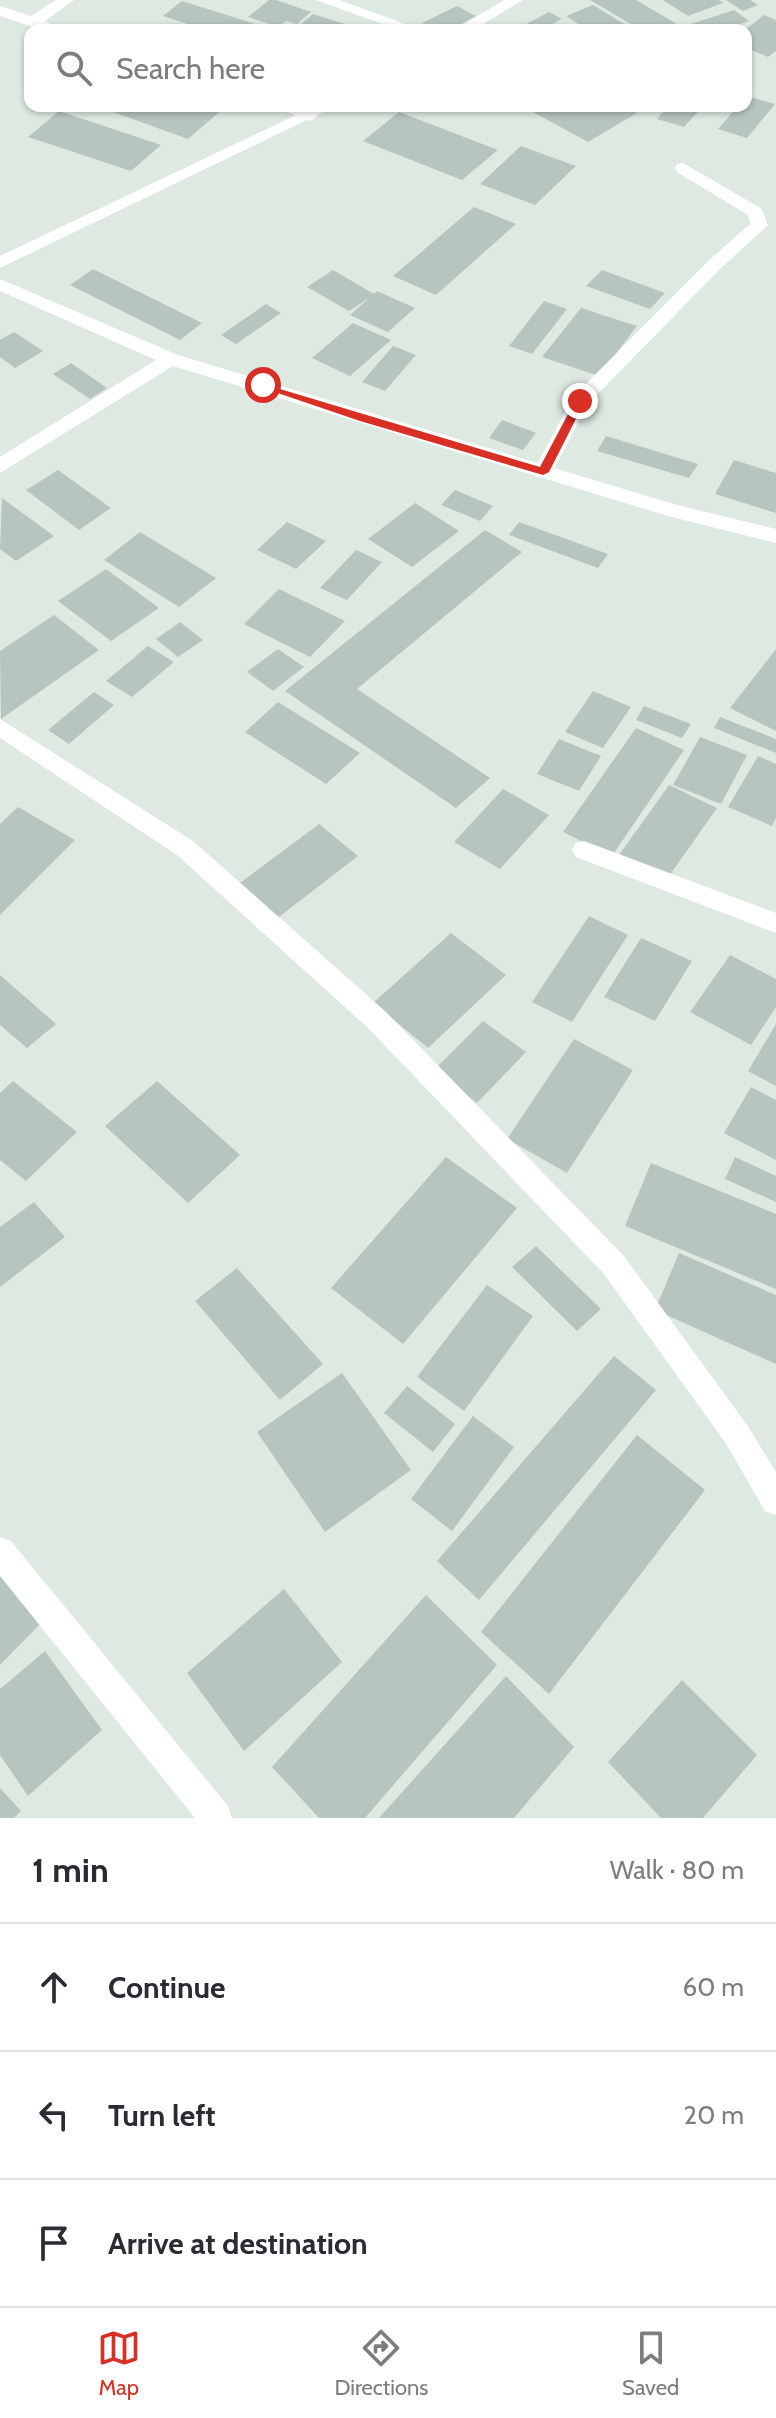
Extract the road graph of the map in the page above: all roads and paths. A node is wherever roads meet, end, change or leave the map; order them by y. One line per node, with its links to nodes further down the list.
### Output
1 (66, 0): 5 (street)
2 (324, 0): 7 (street)
3 (515, 0): 8 (street)
4 (0, 11): 5 (street)
5 (33, 22): 6 (street)
6 (39, 24)
7 (396, 24)
8 (473, 24)
9 (298, 112): 11 (street)
10 (317, 112): 11 (street)
11 (310, 116): 13 (street)
12 (683, 168): 17 (street)
13 (0, 263)
14 (0, 284): 15 (street)
15 (171, 359): 16 (street); 17 (street)
16 (0, 466)
17 (543, 472): 18 (street)
18 (776, 536)
19 (0, 727): 22 (street)
20 (584, 850): 21 (street)
21 (776, 923)
22 (776, 1500)
23 (0, 1552): 24 (street)
24 (216, 1818)

